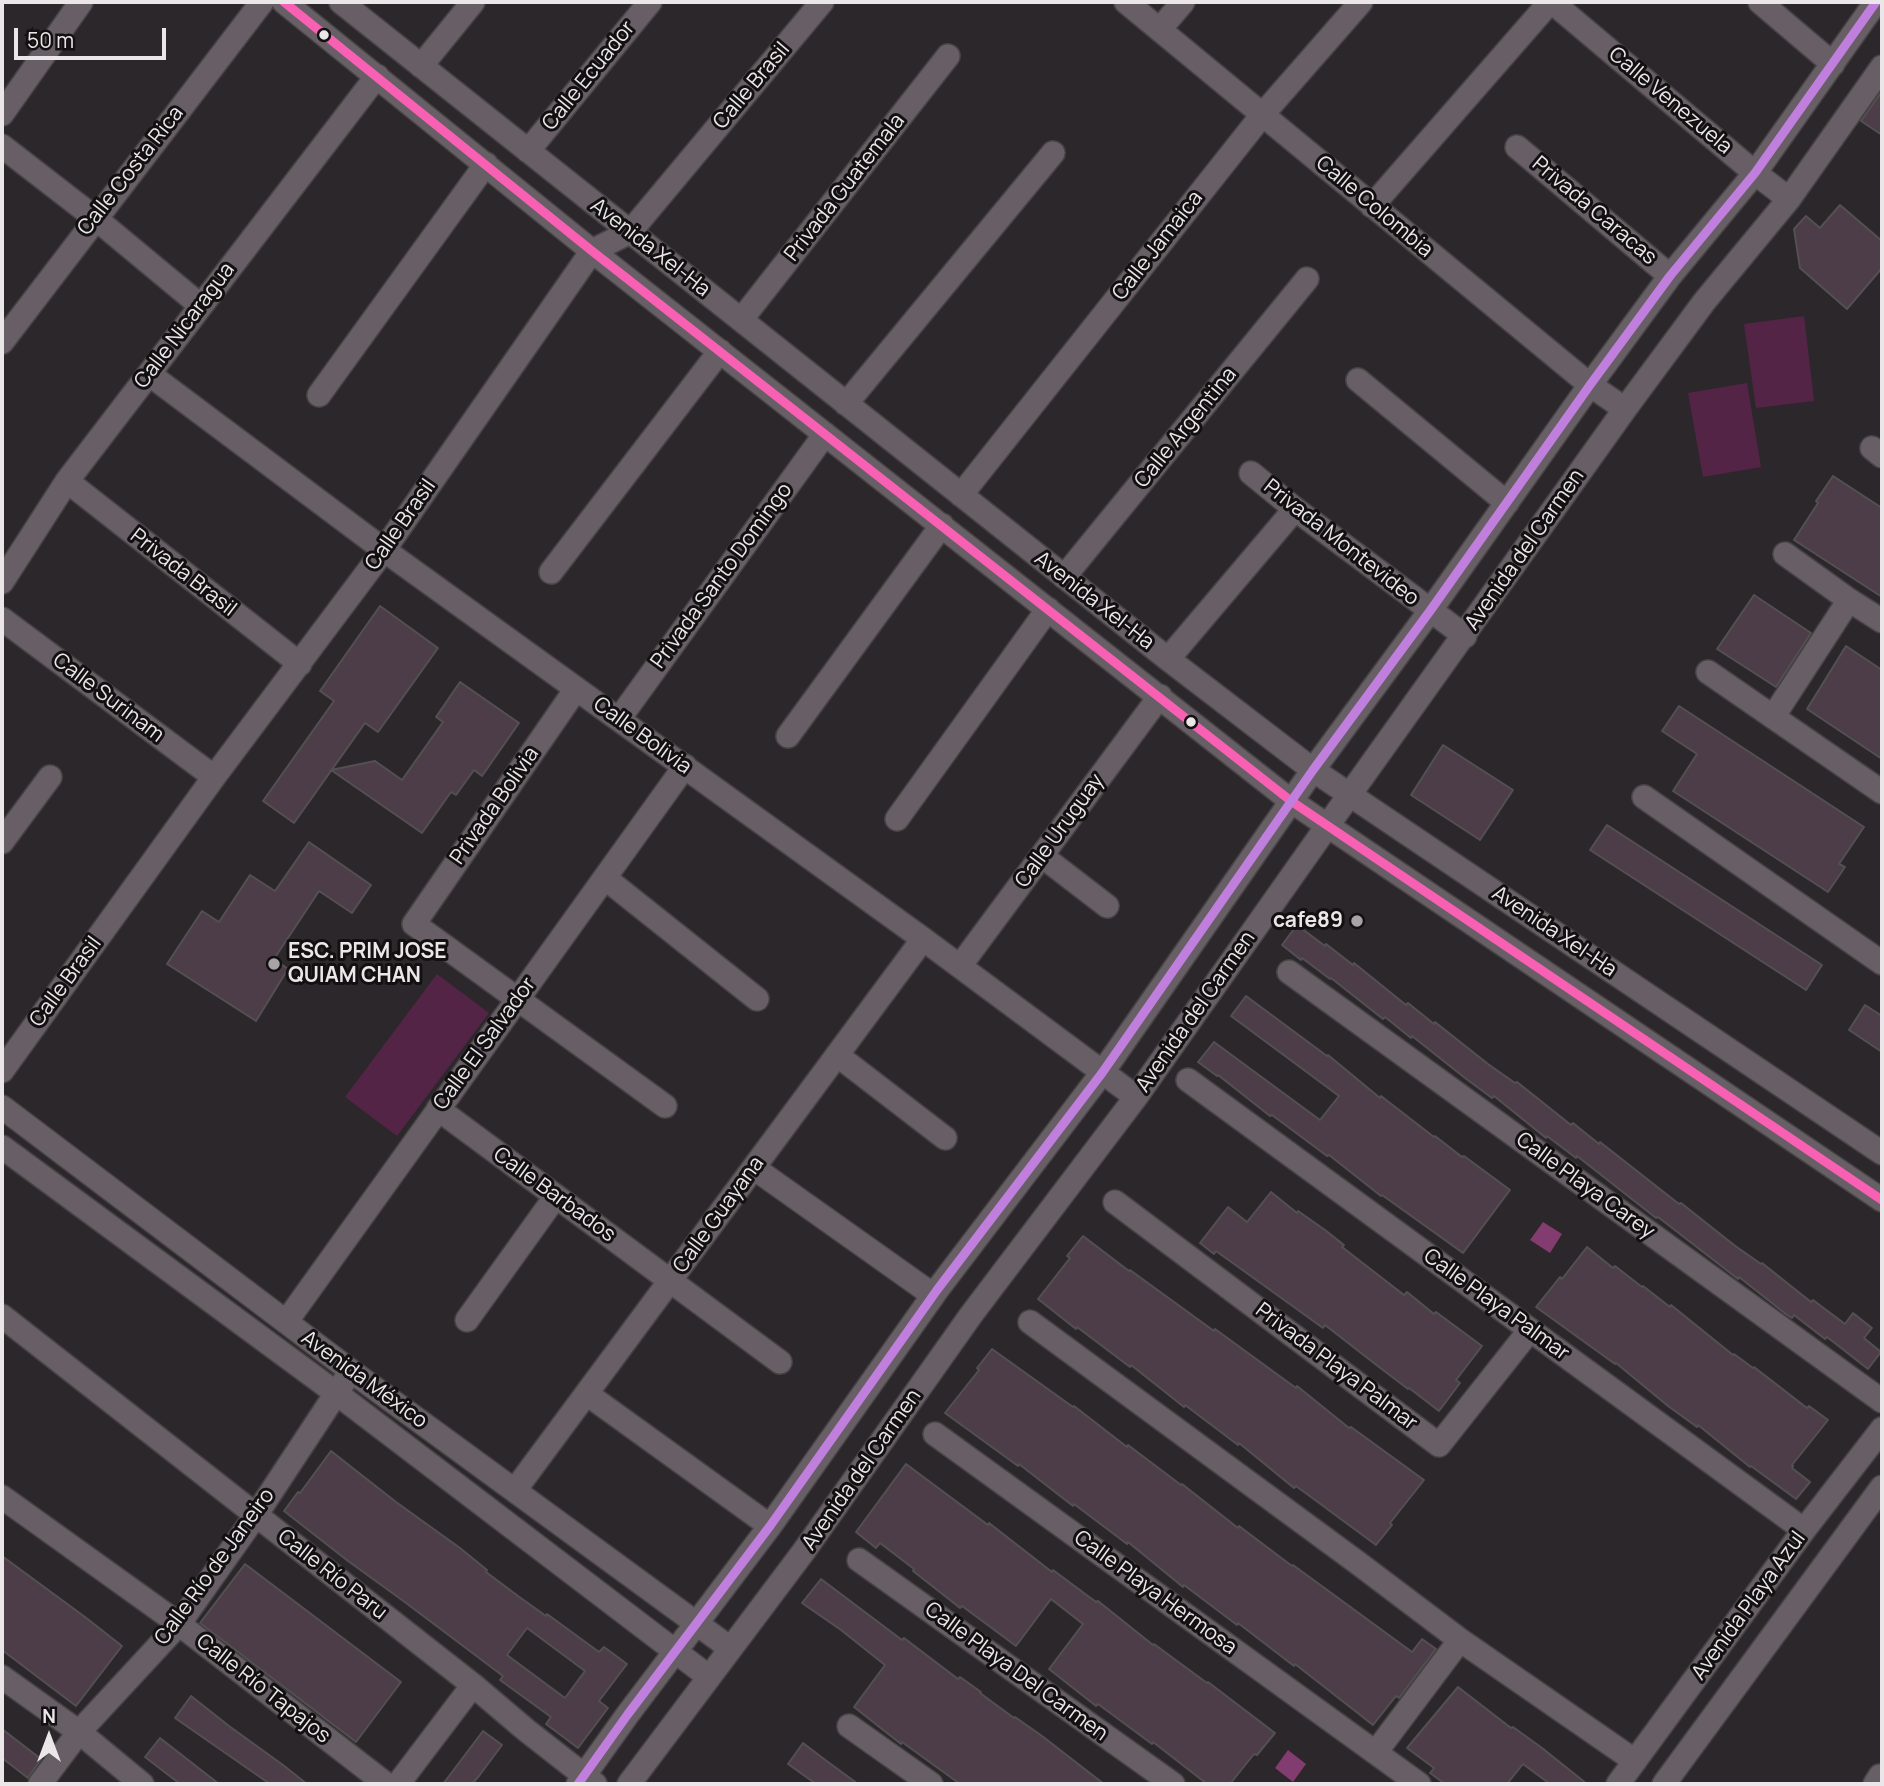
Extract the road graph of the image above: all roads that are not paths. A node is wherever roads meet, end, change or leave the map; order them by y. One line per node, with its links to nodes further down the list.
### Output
1 (81, 2): 20 (street)
2 (262, 2): 30 (street, Calle Costa Rica)
3 (284, 2): 19 (street, Avenida Xel-Ha)
4 (341, 2): 17 (street, Avenida Xel-Ha)
5 (474, 2): 17 (street)
6 (650, 2): 24 (street, Calle Ecuador)
7 (822, 2): 31 (street, Calle Brasil)
8 (1126, 2): 14 (street, Calle Colombia)
9 (1183, 2): 14 (street)
10 (1361, 2): 21 (street, Calle Jamaica)
11 (1551, 2): 27 (street, Calle Venezuela); 29 (street)
12 (1760, 2): 16 (street)
13 (1875, 2): 16 (street, Avenida del Carmen)
14 (1160, 29): 21 (street, Calle Colombia)
15 (948, 56): 36 (street, Privada Guatemala)
16 (1833, 64): 27 (street, Avenida del Carmen)
17 (421, 66): 24 (street, Avenida Xel-Ha)
18 (1882, 67): 28 (street, Avenida del Carmen)
19 (377, 76): 26 (street, Avenida Xel-Ha); 35 (street, Calle Nicaragua)
20 (2, 114)
21 (1263, 114): 29 (street, Calle Colombia); 48 (street, Calle Jamaica)
22 (2, 146): 30 (street)
23 (1517, 147): 33 (street, Privada Caracas)
24 (528, 151): 31 (street, Avenida Xel-Ha)
25 (1054, 153): 43 (street)
26 (486, 164): 32 (street, Avenida Xel-Ha); 42 (street)
27 (1755, 173): 28 (street, Calle Venezuela); 33 (street, Avenida del Carmen)
28 (1789, 199): 44 (street, Avenida del Carmen)
29 (1372, 206): 41 (street, Calle Colombia)
30 (95, 218): 35 (street); 37 (street, Calle Costa Rica)
31 (630, 232): 32 (street, Calle Brasil); 36 (street, Avenida Xel-Ha)
32 (592, 251): 38 (street, Avenida Xel-Ha); 52 (street, Calle Brasil)
33 (1670, 276): 41 (street, Avenida del Carmen)
34 (1307, 279): 56 (street, Calle Argentina)
35 (201, 306): 39 (street, Calle Nicaragua)
36 (741, 320): 43 (street, Avenida Xel-Ha)
37 (2, 342)
38 (720, 351): 45 (street, Avenida Xel-Ha); 55 (street)
39 (149, 374): 47 (street, Calle Nicaragua); 52 (street, Calle Bolivia)
40 (1359, 380): 49 (street)
41 (1590, 385): 44 (street, Calle Colombia); 49 (street, Avenida del Carmen)
42 (319, 396)
43 (846, 404): 48 (street, Avenida Xel-Ha)
44 (1625, 409): 63 (street, Avenida del Carmen)
45 (825, 434): 51 (street, Avenida Xel-Ha); 70 (street, Privada Santo Domingo)
46 (1251, 474): 50 (street, Privada Montevideo)
47 (67, 481): 53 (street, Calle Nicaragua); 65 (street, Privada Brasil)
48 (961, 495): 56 (street, Avenida Xel-Ha)
49 (1507, 503): 60 (street, Avenida del Carmen)
50 (1295, 509): 60 (street, Privada Montevideo); 64 (street)
51 (942, 525): 59 (street, Avenida Xel-Ha); 71 (street)
52 (384, 550): 65 (street, Calle Brasil); 67 (street, Calle Bolivia)
53 (10, 553): 57 (street, Calle Nicaragua)
54 (1786, 555): 58 (street)
55 (551, 572)
56 (1064, 577): 64 (street, Avenida Xel-Ha)
57 (2, 582)
58 (1849, 600): 62 (street); 69 (street)
59 (1048, 608): 68 (street, Avenida Xel-Ha); 80 (street)
60 (1430, 611): 63 (street, Privada Montevideo); 73 (street, Avenida del Carmen)
61 (2, 619): 75 (street, Calle Surinam)
62 (1882, 621)
63 (1465, 636): 77 (street, Avenida del Carmen)
64 (1168, 659): 73 (street, Avenida Xel-Ha)
65 (300, 664): 75 (street, Calle Brasil)
66 (1708, 672): 69 (street)
67 (576, 688): 70 (street, Calle Bolivia); 90 (street, Privada Bolivia)
68 (1160, 696): 79 (street, Avenida Xel-Ha); 83 (street, Calle Uruguay)
69 (1773, 717): 76 (street)
70 (619, 719): 72 (street, Calle Bolivia)
71 (788, 736)
72 (685, 766): 84 (street, Calle El Salvador); 86 (street, Calle Bolivia)
73 (1313, 770): 77 (street, Avenida Xel-Ha); 79 (street, Avenida del Carmen)
74 (50, 777): 82 (street)
75 (214, 777): 93 (street, Calle Brasil)
76 (1882, 792)
77 (1350, 795): 81 (street, Avenida del Carmen); 102 (street, Avenida Xel-Ha)
78 (1644, 797): 87 (street)
79 (1292, 801): 81 (street, Avenida Xel-Ha); 94 (street, Avenida del Carmen)
80 (897, 819)
81 (1328, 825): 96 (street, Avenida del Carmen); 105 (street, Avenida Xel-Ha)
82 (2, 842)
83 (1042, 856): 85 (street); 88 (street, Calle Uruguay)
84 (605, 878): 90 (street, Calle El Salvador); 91 (street)
85 (1107, 906)
86 (923, 939): 88 (street, Calle Bolivia); 92 (street, Calle Guayana)
87 (1882, 963)
88 (960, 966): 94 (street, Calle Bolivia)
89 (1289, 972): 118 (street, Calle Playa Carey)
90 (518, 998): 98 (street); 99 (street, Calle El Salvador)
91 (757, 999)
92 (837, 1055): 100 (street); 103 (street, Calle Guayana)
93 (2, 1071)
94 (1102, 1073): 96 (street, Calle Bolivia); 108 (street, Avenida del Carmen)
95 (1188, 1080): 113 (street, Calle Playa Palmar)
96 (1136, 1097): 131 (street, Avenida del Carmen)
97 (2, 1107): 111 (street, Avenida México)
98 (665, 1107)
99 (438, 1109): 104 (street, Calle Barbados); 111 (street, Calle El Salvador)
100 (945, 1138)
101 (2, 1147): 116 (street, Avenida México)
102 (1882, 1153)
103 (754, 1168): 107 (street, Calle Guayana); 108 (street)
104 (556, 1196): 107 (street, Calle Barbados); 110 (street)
105 (1882, 1200)
106 (1115, 1202): 113 (street, Privada Playa Palmar)
107 (671, 1281): 114 (street, Calle Barbados); 117 (street, Calle Guayana)
108 (933, 1295): 125 (street, Avenida del Carmen)
109 (2, 1316): 124 (street, Calle Río Paru)
110 (467, 1320)
111 (286, 1322): 115 (street, Avenida México)
112 (1030, 1322): 130 (street)
113 (1530, 1330): 126 (street, Calle Playa Palmar)
114 (780, 1362)
115 (351, 1371): 116 (street, Calle Río de Janeiro); 122 (street, Avenida México)
116 (336, 1393): 124 (street, Calle Río de Janeiro); 132 (street, Avenida México)
117 (587, 1394): 122 (street, Calle Guayana); 125 (street)
118 (1882, 1401)
119 (1882, 1429): 126 (street, Avenida Playa Azul)
120 (935, 1434): 138 (street, Calle Playa Hermosa)
121 (1882, 1487): 151 (street, Avenida Playa Azul)
122 (515, 1490): 128 (street, Avenida México)
123 (2, 1497): 129 (street, Calle Río Tapajos)
124 (256, 1515): 129 (street, Calle Río de Janeiro); 135 (street, Calle Río Paru)
125 (770, 1526): 128 (street, Avenida del Carmen)
126 (1804, 1530): 139 (street, Avenida Playa Azul)
127 (859, 1560): 148 (street, Calle Playa Del Carmen)
128 (696, 1623): 131 (street, Avenida México); 132 (street, Avenida del Carmen)
129 (179, 1624): 137 (street, Calle Río de Janeiro); 144 (street, Calle Río Tapajos)
130 (1460, 1640): 138 (street); 139 (street)
131 (730, 1648): 134 (street, Avenida del Carmen)
132 (674, 1652): 134 (street, Avenida México); 141 (street, Avenida del Carmen)
133 (2, 1677): 137 (street)
134 (709, 1677): 146 (street, Avenida del Carmen)
135 (473, 1685): 141 (street, Calle Río Paru); 145 (street)
136 (849, 1726): 147 (street)
137 (79, 1732): 142 (street, Calle Río de Janeiro); 143 (street)
138 (1376, 1752): 149 (street, Calle Playa Hermosa)
139 (1635, 1761): 150 (street, Avenida Playa Azul)
140 (1882, 1777): 152 (street)
141 (586, 1781)
142 (40, 1784)
143 (142, 1784)
144 (386, 1784)
145 (398, 1784)
146 (629, 1784)
147 (931, 1784)
148 (1173, 1784)
149 (1419, 1784)
150 (1618, 1784)
151 (1664, 1784)
152 (1875, 1784)

